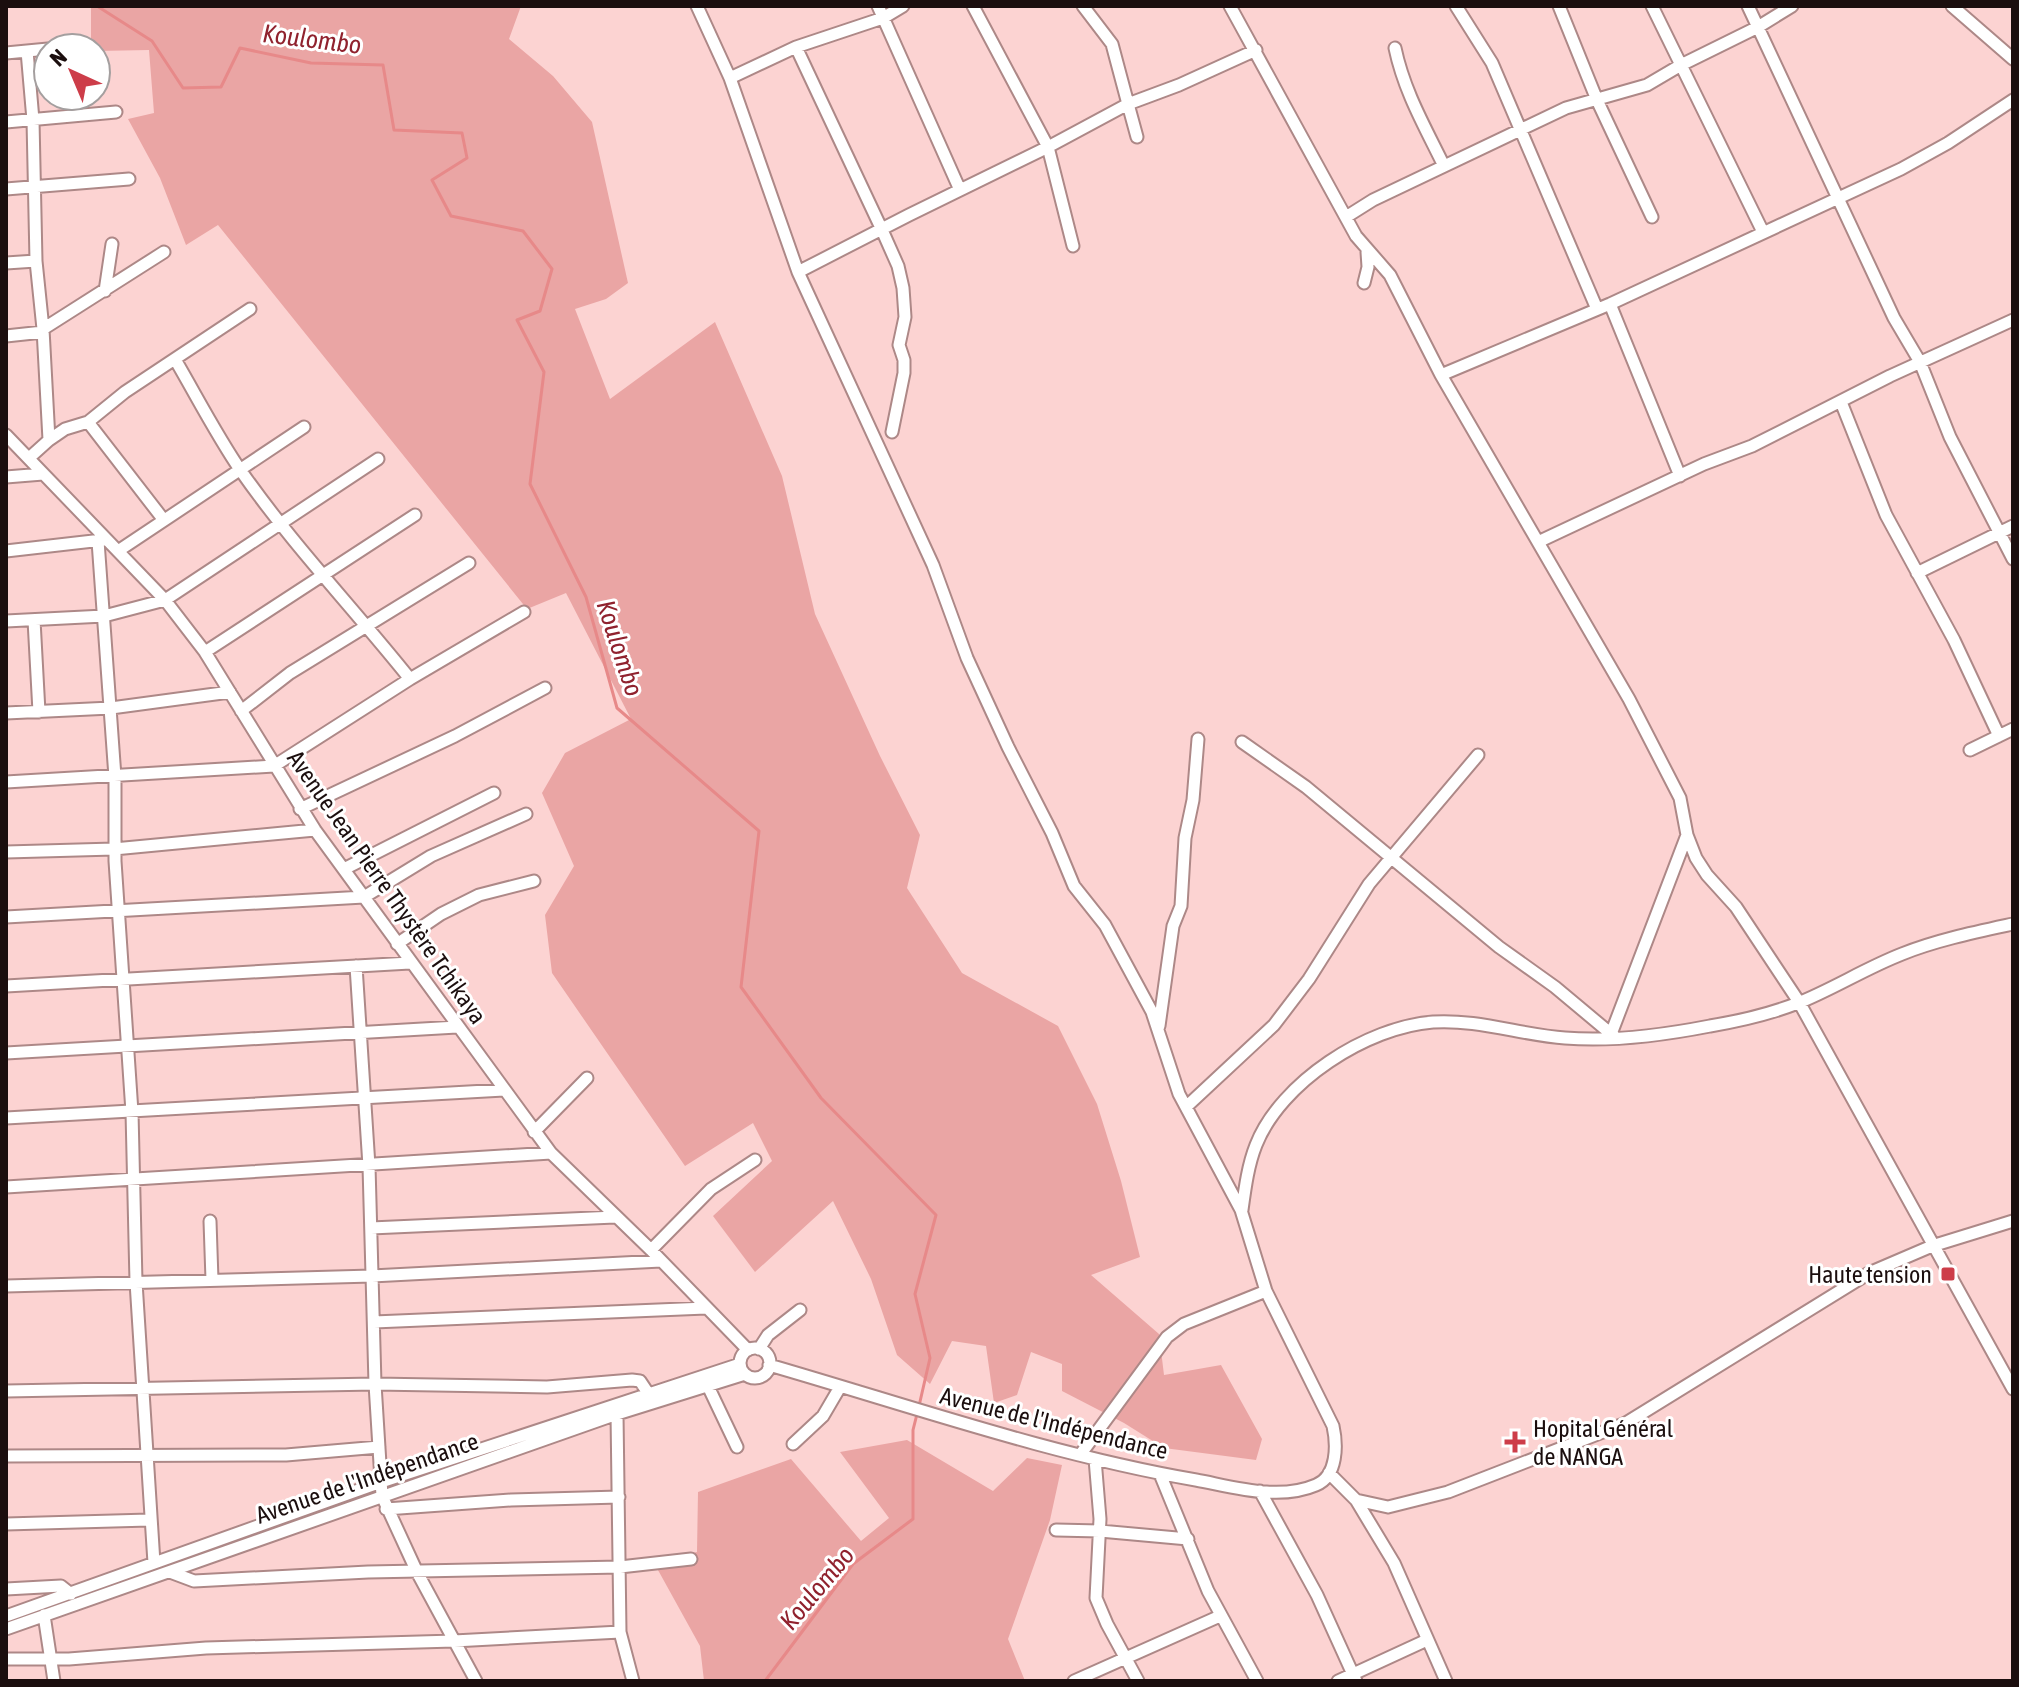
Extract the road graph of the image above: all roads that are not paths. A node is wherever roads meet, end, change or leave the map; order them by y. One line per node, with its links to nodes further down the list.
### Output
1 (697, 6): 22 (street)
2 (903, 6): 12 (street)
3 (973, 6): 31 (street)
4 (1083, 6): 25 (street)
5 (1230, 6): 16 (street)
6 (1456, 6): 29 (street)
7 (1559, 6): 23 (street)
8 (1652, 6): 21 (street)
9 (1748, 6): 13 (street)
10 (1792, 6): 13 (street)
11 (1952, 6): 20 (street)
12 (880, 12): 14 (street); 36 (street)
13 (1758, 27): 21 (street); 37 (street)
14 (796, 47): 22 (street); 40 (street)
15 (1395, 48): 32 (street)
16 (1256, 50): 25 (street); 38 (street)
17 (27, 51): 18 (street); 19 (street); 27 (street)
18 (32, 51)
19 (6, 53)
20 (2013, 59)
21 (1681, 65): 23 (street); 41 (street)
22 (730, 78): 48 (street)
23 (1597, 100): 29 (street); 39 (street)
24 (2013, 100): 37 (street)
25 (1128, 104): 30 (street); 31 (street)
26 (116, 112): 27 (street)
27 (33, 120): 28 (street); 34 (street)
28 (6, 122)
29 (1519, 130): 32 (street); 53 (street)
30 (1137, 137)
31 (1048, 147): 36 (street); 43 (street)
32 (1444, 166): 38 (street)
33 (129, 179): 34 (street)
34 (35, 186): 35 (street); 46 (street)
35 (6, 189)
36 (960, 190): 40 (street)
37 (1839, 198): 41 (street); 58 (street)
38 (1346, 217): 45 (street)
39 (1652, 217)
40 (882, 230): 48 (street); 63 (street)
41 (1763, 232): 51 (street)
42 (112, 244): 50 (street)
43 (1073, 246)
44 (164, 252): 50 (street)
45 (1367, 252): 49 (street); 49 (street)
46 (36, 261): 47 (street); 55 (street)
47 (6, 263)
48 (798, 272): 129 (street)
49 (1390, 275): 59 (street)
50 (105, 291): 55 (street)
51 (1610, 304): 53 (street); 70 (street)
52 (250, 309): 57 (street)
53 (1597, 309): 59 (street)
54 (2013, 320): 58 (street)
55 (43, 331): 56 (street); 65 (street)
56 (6, 336)
57 (176, 361): 61 (street); 68 (street)
58 (1920, 362): 60 (street); 76 (street)
59 (1441, 375): 78 (street)
60 (1841, 402): 70 (street); 83 (street)
61 (88, 422): 65 (street); 73 (street)
62 (304, 427): 68 (street)
63 (892, 432)
64 (6, 435): 66 (street, Avenue Jean Pierre Thystère Tchikaya)
65 (49, 440): 66 (street)
66 (29, 458): 69 (street, Avenue Jean Pierre Thystère Tchikaya)
67 (378, 459): 74 (street)
68 (240, 469): 73 (street); 74 (street)
69 (43, 474): 71 (street); 77 (street, Avenue Jean Pierre Thystère Tchikaya)
70 (1680, 476): 78 (street)
71 (6, 477)
72 (415, 515): 84 (street)
73 (163, 519): 80 (street)
74 (280, 522): 84 (street); 85 (street)
75 (2013, 526): 76 (street)
76 (2000, 533): 81 (street); 83 (street)
77 (102, 540): 79 (street); 80 (street, Avenue Jean Pierre Thystère Tchikaya); 87 (street)
78 (1538, 542): 112 (street)
79 (6, 551)
80 (118, 551): 85 (street, Avenue Jean Pierre Thystère Tchikaya)
81 (2013, 559)
82 (469, 563): 90 (street)
83 (1917, 573): 100 (street)
84 (322, 576): 90 (street); 91 (street)
85 (165, 600): 87 (street); 91 (street, Avenue Jean Pierre Thystère Tchikaya)
86 (524, 612): 92 (street)
87 (104, 616): 88 (street); 95 (street)
88 (34, 620): 89 (street); 97 (street)
89 (6, 621)
90 (368, 626): 92 (street); 96 (street)
91 (205, 652): 94 (street, Avenue Jean Pierre Thystère Tchikaya)
92 (410, 679): 105 (street)
93 (545, 688): 109 (street)
94 (230, 692): 95 (street); 96 (street, Avenue Jean Pierre Thystère Tchikaya)
95 (111, 708): 97 (street); 106 (street)
96 (241, 711): 105 (street, Avenue Jean Pierre Thystère Tchikaya)
97 (39, 712): 98 (street)
98 (6, 713)
99 (2013, 729): 100 (street)
100 (1999, 736): 103 (street)
101 (1198, 739): 129 (street)
102 (1242, 742): 115 (street)
103 (1970, 750)
104 (1478, 755): 115 (street)
105 (274, 766): 106 (street); 109 (street, Avenue Jean Pierre Thystère Tchikaya)
106 (115, 777): 107 (street); 113 (street)
107 (6, 782)
108 (494, 793): 116 (street)
109 (300, 809): 111 (street, Avenue Jean Pierre Thystère Tchikaya)
110 (526, 814): 118 (street)
111 (315, 830): 113 (street); 116 (street, Avenue Jean Pierre Thystère Tchikaya)
112 (1687, 835): 127 (street); 131 (street)
113 (114, 849): 114 (street); 119 (street)
114 (6, 852)
115 (1394, 858): 131 (street); 137 (street)
116 (344, 869): 118 (street, Avenue Jean Pierre Thystère Tchikaya)
117 (534, 881): 122 (street)
118 (364, 897): 119 (street); 122 (street, Avenue Jean Pierre Thystère Tchikaya)
119 (118, 911): 120 (street); 125 (street)
120 (6, 917)
121 (2013, 924): 127 (street)
122 (397, 944): 123 (street, Avenue Jean Pierre Thystère Tchikaya)
123 (410, 963): 124 (street); 128 (street, Avenue Jean Pierre Thystère Tchikaya)
124 (356, 966): 125 (street); 130 (street)
125 (123, 981): 126 (street); 132 (street)
126 (6, 986)
127 (1799, 1002): 131 (street); 151 (street)
128 (457, 1027): 130 (street); 135 (street, Avenue Jean Pierre Thystère Tchikaya)
129 (1158, 1031): 137 (street)
130 (359, 1033): 132 (street); 136 (street)
131 (1613, 1036): 146 (street)
132 (127, 1047): 133 (street); 138 (street)
133 (6, 1053)
134 (587, 1078): 140 (street)
135 (504, 1090): 136 (street); 140 (street, Avenue Jean Pierre Thystère Tchikaya)
136 (365, 1099): 138 (street); 143 (street)
137 (1186, 1107): 146 (street)
138 (132, 1112): 139 (street); 144 (street)
139 (6, 1118)
140 (534, 1132): 141 (street, Avenue Jean Pierre Thystère Tchikaya)
141 (551, 1153): 143 (street); 147 (street, Avenue Jean Pierre Thystère Tchikaya)
142 (755, 1160): 152 (street)
143 (369, 1166): 144 (street); 150 (street)
144 (134, 1180): 145 (street); 156 (street)
145 (6, 1187)
146 (1241, 1210): 158 (street)
147 (615, 1217): 150 (street); 152 (street, Avenue Jean Pierre Thystère Tchikaya)
148 (210, 1221): 155 (street)
149 (2013, 1221): 151 (street)
150 (371, 1228): 154 (street)
151 (1932, 1246): 169 (street); 186 (street)
152 (651, 1250): 153 (street, Avenue Jean Pierre Thystère Tchikaya)
153 (661, 1261): 154 (street); 159 (street, Avenue Jean Pierre Thystère Tchikaya)
154 (372, 1276): 155 (street); 161 (street)
155 (212, 1280): 156 (street)
156 (136, 1282): 157 (street); 168 (street)
157 (6, 1286)
158 (1266, 1291): 177 (street); 180 (street)
159 (706, 1308): 161 (street); 162 (street, Avenue Jean Pierre Thystère Tchikaya)
160 (800, 1310): 162 (street)
161 (374, 1322): 165 (street)
162 (754, 1350): 163 (street); 164 (street)
163 (769, 1365): 164 (street); 167 (street, Avenue de l'Indépendance)
164 (742, 1369): 166 (street, Avenue de l'Indépendance); 171 (street, Avenue de l'Indépendance)
165 (375, 1384): 168 (street); 171 (street); 174 (street)
166 (707, 1384): 172 (street, Avenue de l'Indépendance); 175 (street)
167 (840, 1387): 173 (street); 177 (street, Avenue de l'Indépendance)
168 (142, 1389): 170 (street); 176 (street)
169 (2013, 1389)
170 (6, 1391)
171 (648, 1393): 182 (street, Avenue de l'Indépendance)
172 (617, 1414): 184 (street, Avenue de l'Indépendance); 185 (street)
173 (793, 1444)
174 (379, 1447): 176 (street); 182 (street)
175 (737, 1447)
176 (146, 1454): 178 (street); 188 (street)
177 (1080, 1455): 179 (street, Avenue de l'Indépendance)
178 (6, 1456)
179 (1095, 1459): 181 (street, Avenue de l'Indépendance); 191 (street)
180 (1329, 1473): 183 (street, Avenue de l'Indépendance); 186 (street)
181 (1160, 1474): 183 (street, Avenue de l'Indépendance); 192 (street)
182 (381, 1482): 184 (street); 194 (street, Avenue de l'Indépendance)
183 (1260, 1491): 210 (street)
184 (382, 1496): 187 (street); 196 (street, Avenue de l'Indépendance)
185 (619, 1497): 187 (street); 195 (street)
186 (1356, 1500): 205 (street)
187 (386, 1509): 197 (street)
188 (149, 1520): 189 (street); 194 (street)
189 (6, 1524)
190 (1056, 1530): 191 (street)
191 (1100, 1531): 192 (street); 208 (street)
192 (1188, 1539): 202 (street)
193 (691, 1559): 195 (street)
194 (154, 1563): 199 (street, Avenue de l'Indépendance)
195 (620, 1567): 197 (street); 204 (street)
196 (170, 1572): 197 (street); 200 (street, Avenue de l'Indépendance)
197 (417, 1572): 206 (street)
198 (6, 1589): 199 (street)
199 (71, 1594): 201 (street, Avenue de l'Indépendance)
200 (44, 1615): 203 (street, Avenue de l'Indépendance); 207 (street)
201 (6, 1616)
202 (1220, 1616): 208 (street); 216 (street)
203 (6, 1629)
204 (620, 1632): 206 (street); 214 (street)
205 (1427, 1640): 210 (street); 218 (street)
206 (454, 1641): 207 (street); 213 (street)
207 (51, 1658): 209 (street); 212 (street)
208 (1125, 1658): 211 (street); 215 (street)
209 (6, 1659)
210 (1354, 1678): 217 (street)
211 (1078, 1680)
212 (54, 1681)
213 (476, 1681)
214 (633, 1681)
215 (1138, 1681)
216 (1257, 1681)
217 (1338, 1681)
218 (1446, 1681)

